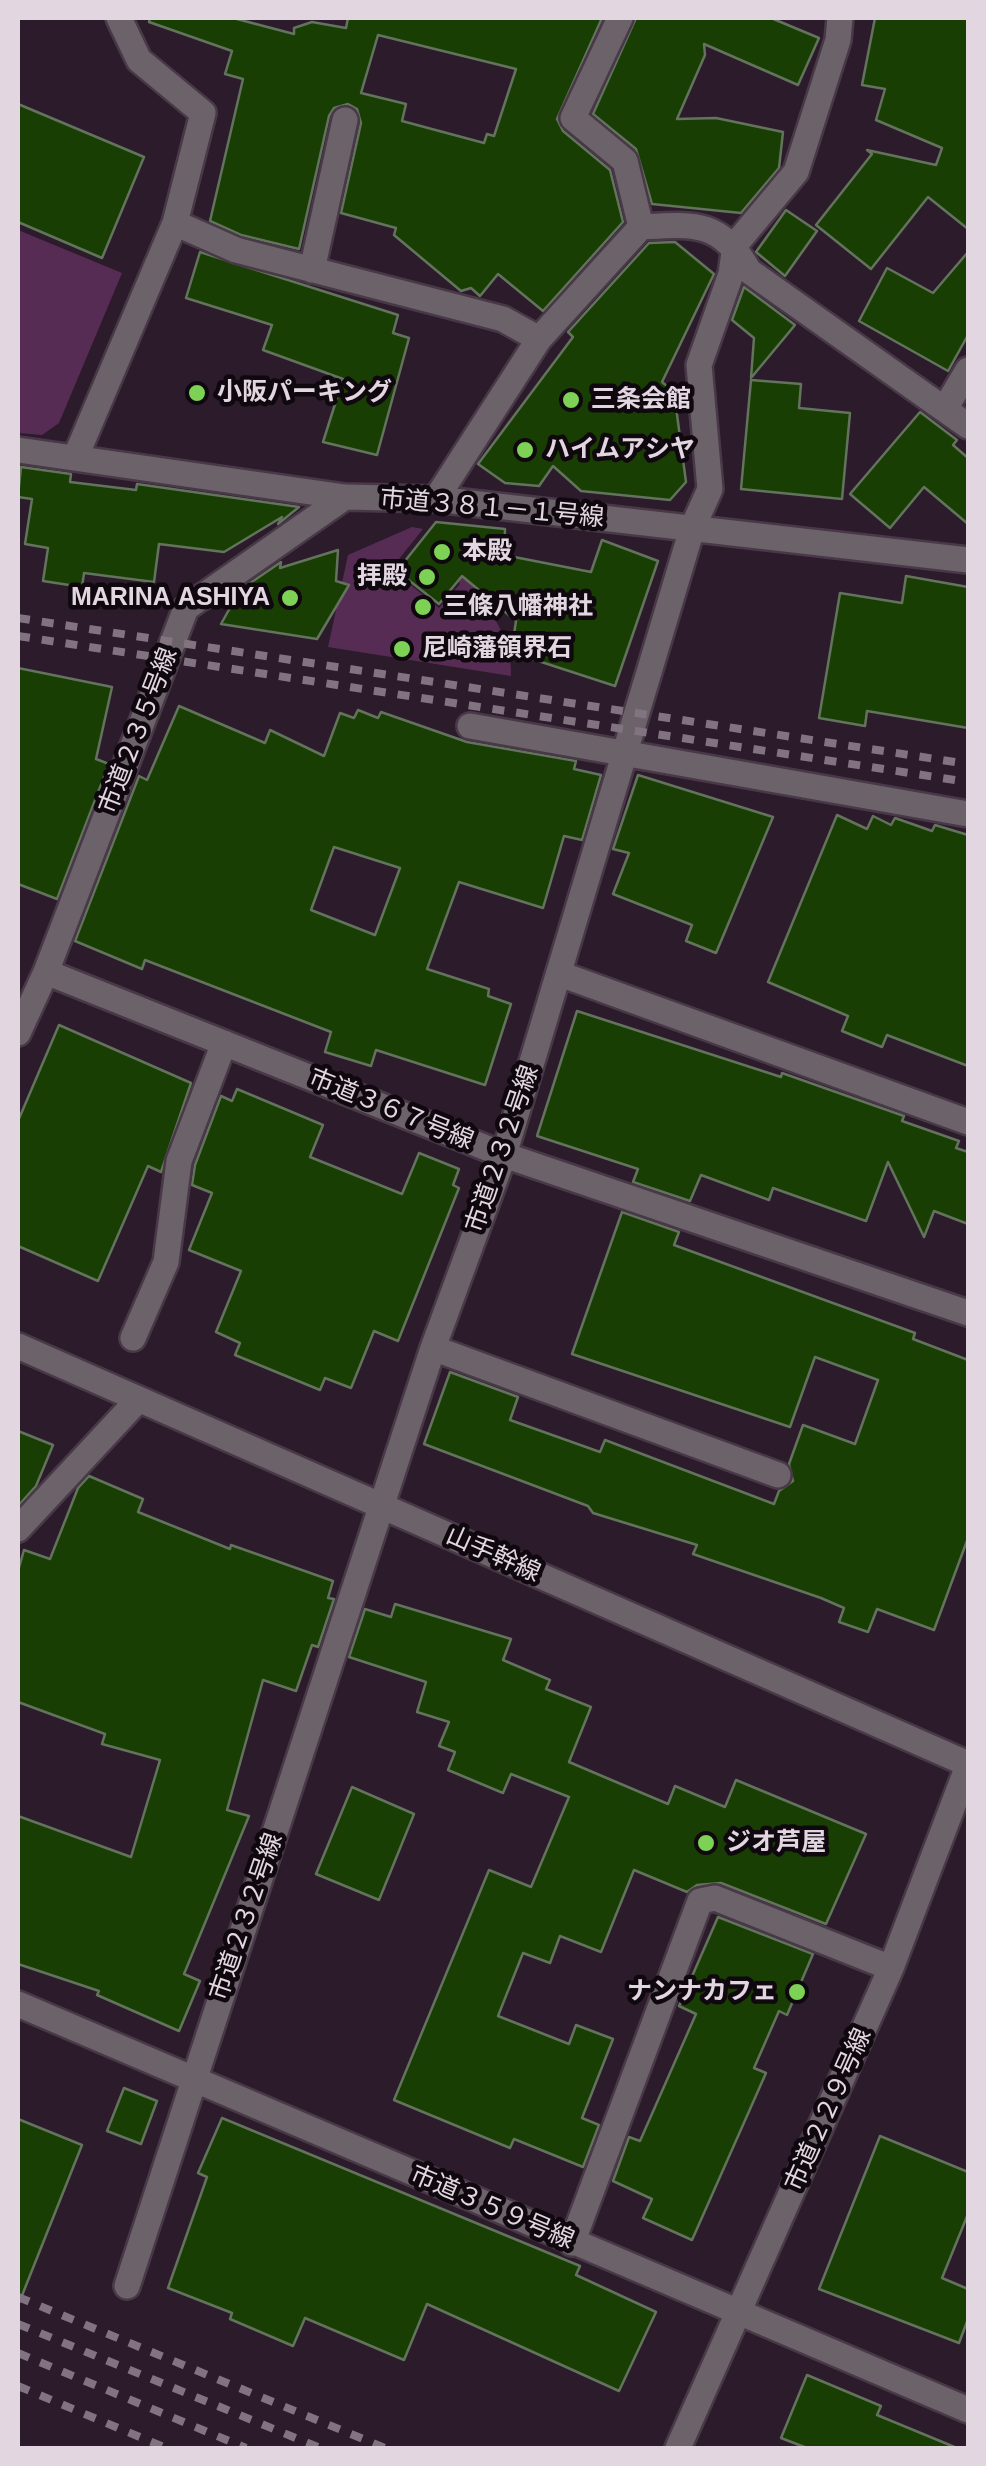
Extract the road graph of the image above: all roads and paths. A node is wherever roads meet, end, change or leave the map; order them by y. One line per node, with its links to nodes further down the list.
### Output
1 (119, 18): 5 (street)
2 (840, 18): 7 (street, 市道２３２号線)
3 (611, 20): 6 (street)
4 (345, 120): 8 (street)
5 (175, 223): 8 (street); 14 (street)
6 (640, 227): 7 (street); 9 (street)
7 (735, 245): 11 (street); 17 (street, 市道２３２号線)
8 (312, 270): 9 (street)
9 (539, 340): 16 (street)
10 (968, 370): 11 (street)
11 (946, 407): 12 (street)
12 (968, 426)
13 (18, 450): 14 (street, 市道３８１－１号線)
14 (76, 456): 15 (street, 市道３８１－１号線)
15 (345, 497): 16 (street, 市道３８１－１号線); 23 (street, 市道２３５号線)
16 (436, 499): 17 (street, 市道３８１－１号線)
17 (692, 528): 18 (street, 市道３８１－１号線); 20 (street, 市道２３２号線)
18 (968, 560)
19 (470, 726): 20 (street)
20 (626, 751): 21 (street); 22 (street, 市道２３２号線)
21 (968, 814)
22 (560, 974): 26 (street); 27 (street, 市道２３２号線)
23 (34, 978): 24 (street, 市道２３５号線); 25 (street, 市道３６７号線)
24 (18, 1034)
25 (224, 1042): 27 (street, 市道３６７号線); 29 (street)
26 (968, 1122)
27 (504, 1155): 28 (street, 市道３６７号線); 31 (street, 市道２３２号線)
28 (968, 1314)
29 (133, 1338)
30 (18, 1346): 32 (street, 山手幹線)
31 (433, 1348): 33 (street); 34 (street, 市道２３２号線)
32 (137, 1401): 34 (street, 山手幹線); 35 (street)
33 (778, 1474)
34 (384, 1506): 36 (street, 山手幹線); 39 (street, 市道２３２号線)
35 (18, 1529)
36 (968, 1765): 37 (street, 市道２２９号線)
37 (892, 1968): 40 (street); 42 (street, 市道２２９号線)
38 (18, 2004): 39 (street, 市道３５９号線)
39 (192, 2079): 40 (street, 市道３５９号線); 41 (street, 市道２３２号線)
40 (572, 2243): 42 (street, 市道３５９号線)
41 (128, 2286)
42 (739, 2314): 43 (street, 市道３５９号線); 44 (street, 市道２２９号線)
43 (968, 2410)
44 (678, 2448)

